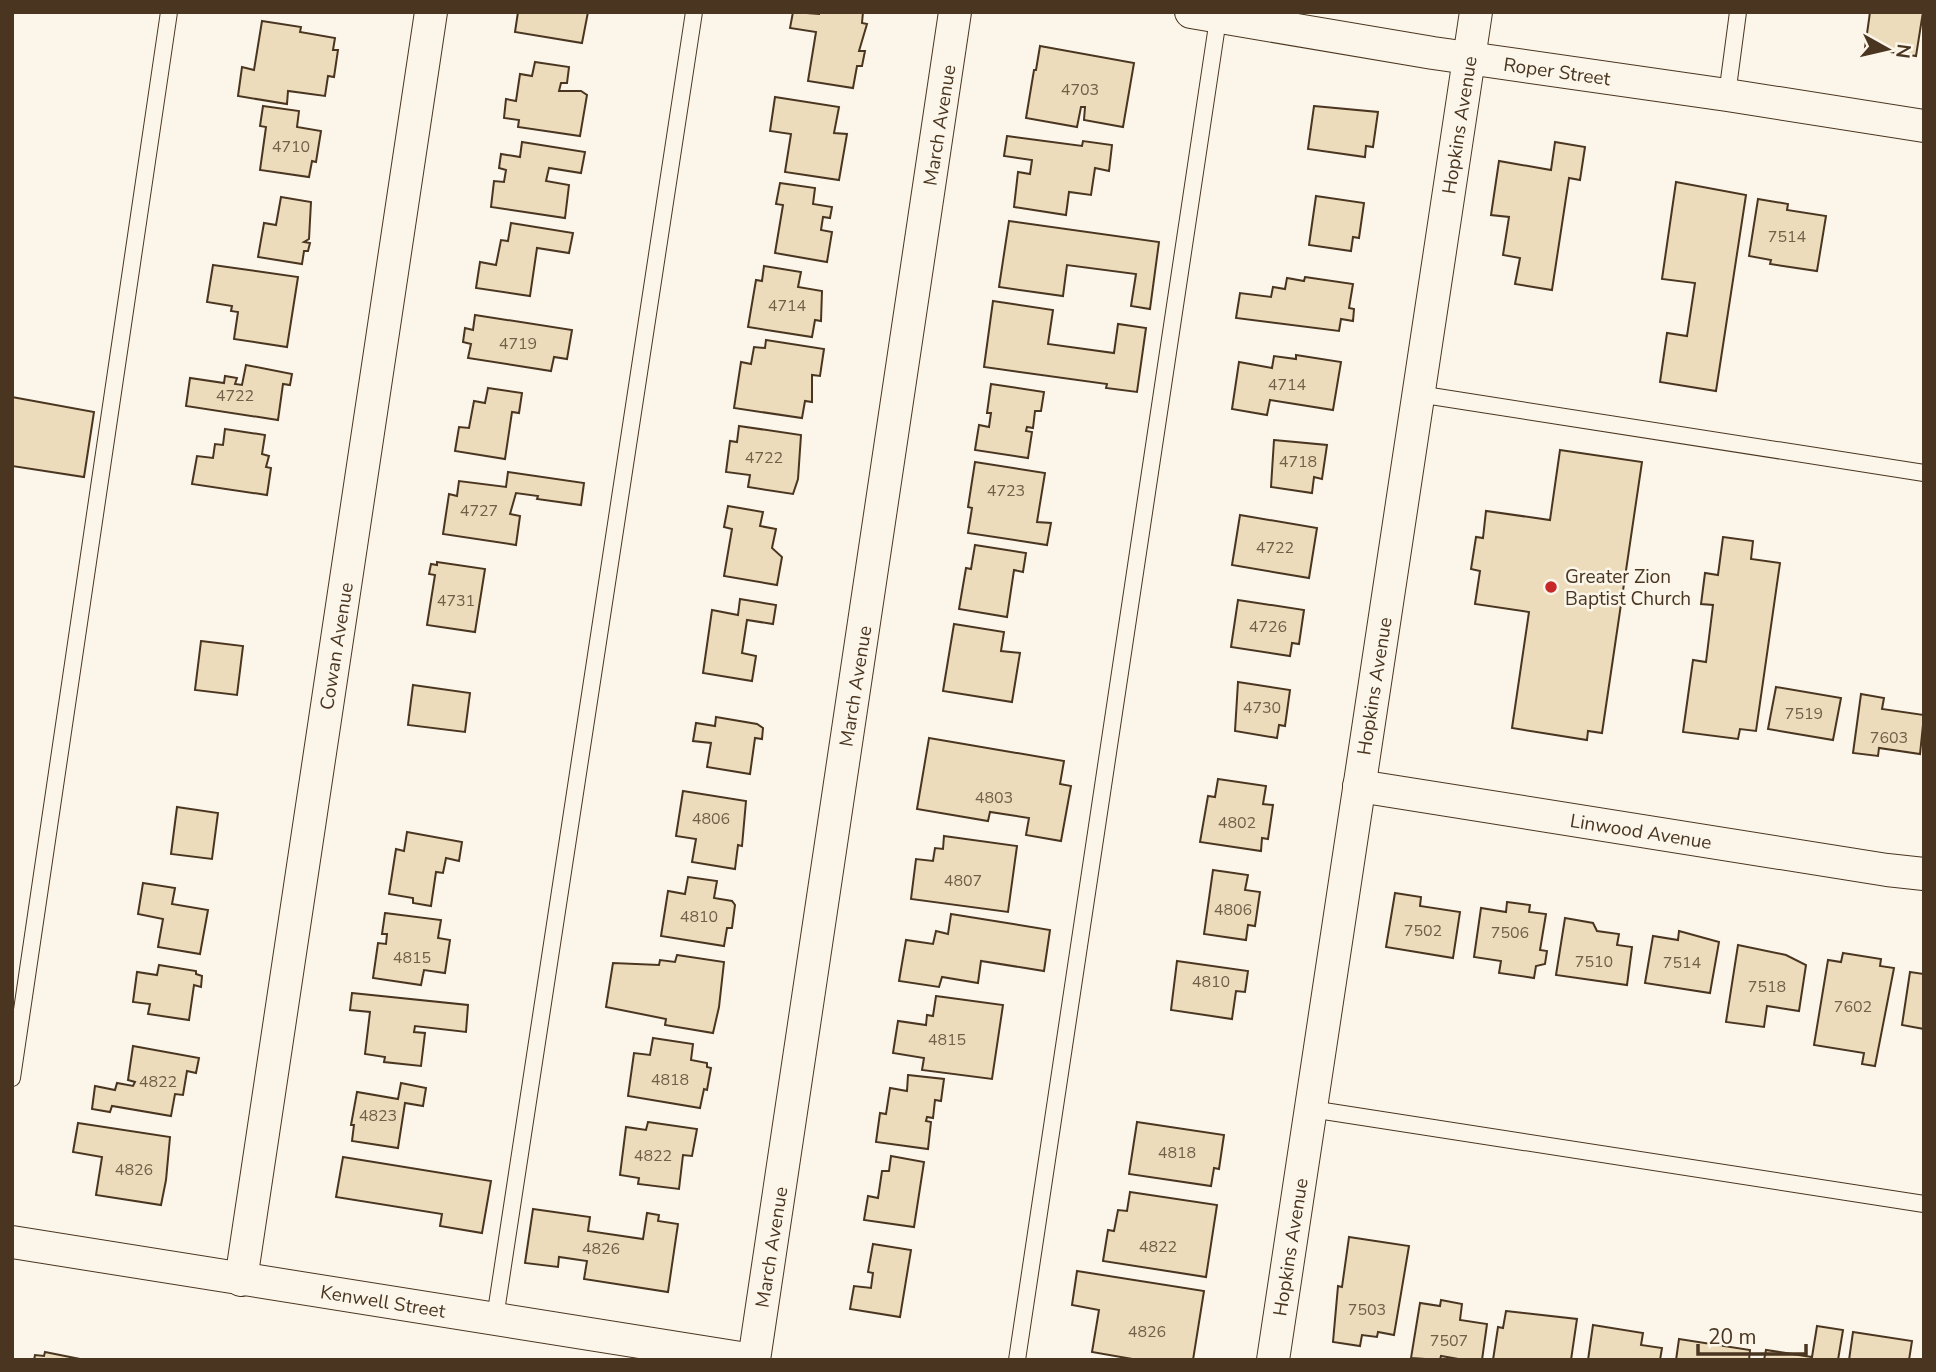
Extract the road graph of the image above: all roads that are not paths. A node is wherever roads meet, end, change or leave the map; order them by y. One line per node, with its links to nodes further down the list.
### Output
1 (169, 12): 15 (lane)
2 (431, 12): 19 (street, Cowan Avenue)
3 (694, 12): 20 (lane)
4 (956, 12): 21 (street, March Avenue)
5 (1476, 12): 8 (street, Hopkins Avenue)
6 (1738, 12): 9 (lane)
7 (1210, 14): 8 (street, Roper Street); 22 (lane)
8 (1470, 58): 9 (street, Roper Street); 11 (street, Hopkins Avenue)
9 (1727, 95): 10 (street, Roper Street)
10 (1924, 126)
11 (1418, 394): 12 (lane); 13 (street, Hopkins Avenue)
12 (1924, 473)
13 (1359, 786): 14 (street, Linwood Avenue); 16 (street, Hopkins Avenue)
14 (1924, 874)
15 (12, 1078)
16 (1311, 1110): 17 (lane); 23 (street, Hopkins Avenue)
17 (1924, 1204)
18 (12, 1242): 19 (street, Kenwell Street)
19 (241, 1280): 20 (street, Kenwell Street)
20 (495, 1318): 21 (street, Kenwell Street)
21 (754, 1360)
22 (1017, 1360)
23 (1273, 1360)

